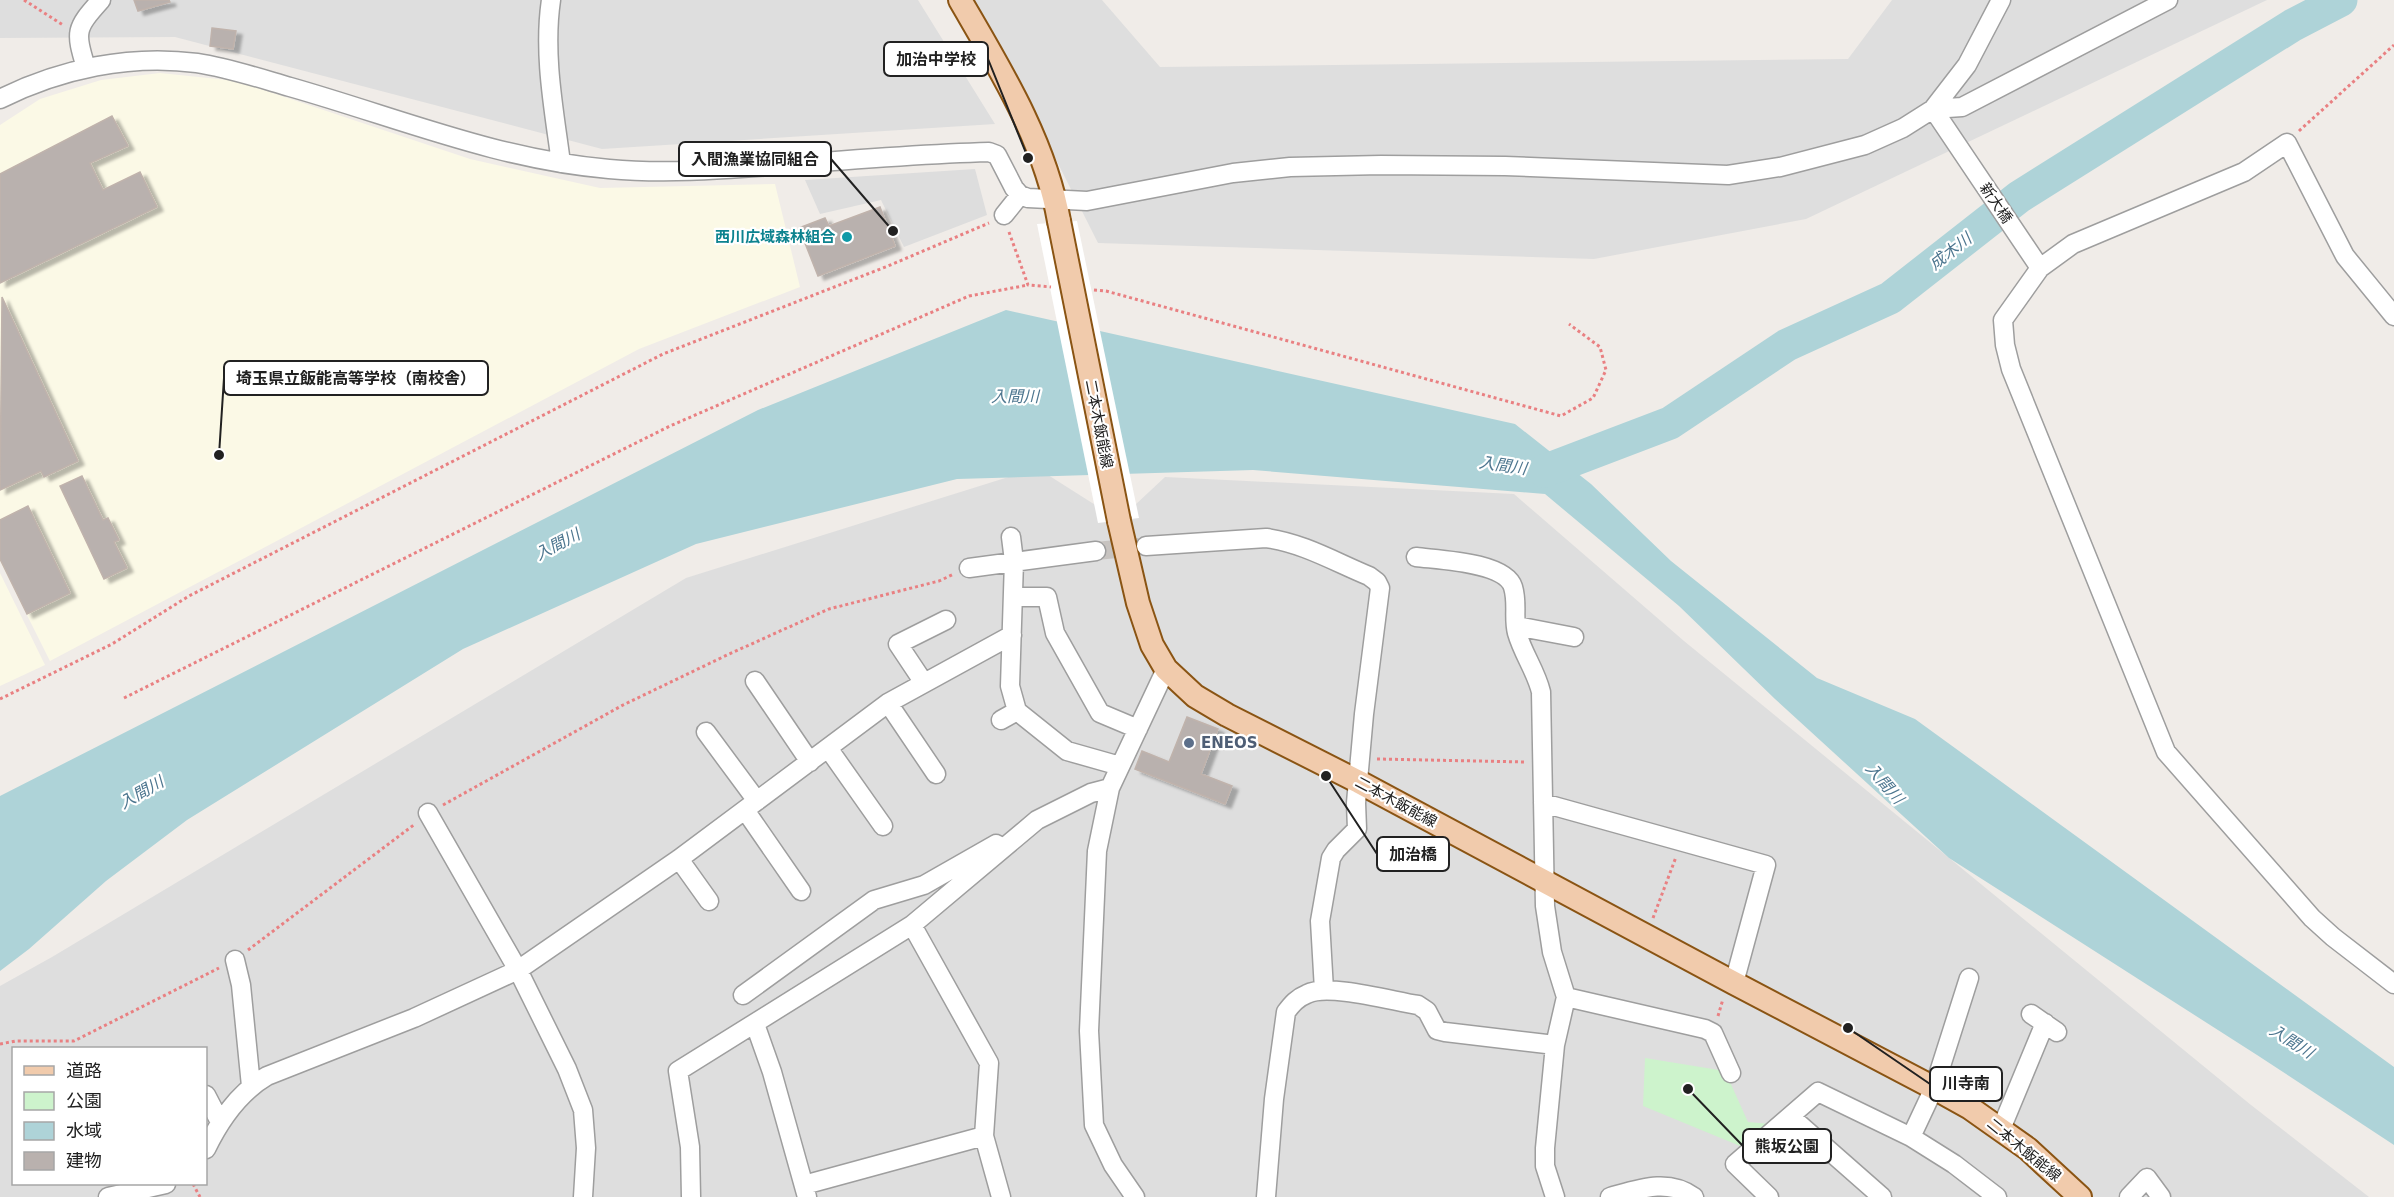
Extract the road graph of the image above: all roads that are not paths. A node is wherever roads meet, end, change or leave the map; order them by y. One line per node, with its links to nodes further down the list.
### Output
1 (100, 0): 6 (street)
2 (551, 0): 9 (street)
3 (960, 0): 11 (main road, 二本木飯能線)
4 (2001, 0): 8 (street)
5 (2168, 0): 8 (street)
6 (86, 68): 7 (street); 9 (street)
7 (0, 99)
8 (1933, 109): 11 (street); 13 (street, 新大橋)
9 (561, 163): 10 (street)
10 (1020, 195): 11 (street); 12 (street)
11 (1057, 210): 26 (main road, 二本木飯能線, bridge)
12 (1004, 215)
13 (2040, 268): 14 (street); 54 (street)
14 (2394, 316)
15 (1011, 537): 19 (street)
16 (1146, 546): 38 (street)
17 (1096, 551): 19 (street)
18 (1416, 556): 23 (street)
19 (1014, 561): 20 (street); 21 (street)
20 (969, 568)
21 (1013, 597): 24 (street); 32 (street)
22 (946, 620): 28 (street)
23 (1516, 626): 25 (street); 40 (street)
24 (1012, 635): 28 (street); 30 (street)
25 (1575, 638)
26 (1166, 669): 32 (street); 38 (main road, 二本木飯能線)
27 (755, 681): 35 (street)
28 (924, 683): 29 (street)
29 (888, 703): 34 (street); 37 (street)
30 (1017, 711): 31 (street); 36 (street)
31 (1000, 720)
32 (1138, 729): 36 (street)
33 (706, 732): 41 (street)
34 (828, 748): 35 (street); 44 (street)
35 (810, 762): 41 (street)
36 (1120, 766): 39 (street)
37 (936, 774)
38 (1359, 782): 46 (main road, 二本木飯能線); 55 (street)
39 (1110, 788): 43 (street); 77 (street)
40 (1543, 803): 46 (street); 53 (street)
41 (751, 806): 45 (street); 47 (street)
42 (428, 813): 51 (street)
43 (1036, 820): 49 (street); 56 (street)
44 (883, 826)
45 (679, 859): 48 (street); 51 (street)
46 (1546, 882): 53 (main road, 二本木飯能線); 57 (street)
47 (801, 891)
48 (709, 901)
49 (912, 926): 59 (street); 68 (street)
50 (235, 960): 62 (street)
51 (518, 970): 62 (street); 74 (street)
52 (1969, 978): 63 (street)
53 (1731, 982): 63 (main road, 二本木飯能線)
54 (2394, 984)
55 (1324, 990): 60 (street); 78 (street)
56 (743, 995)
57 (1566, 997): 60 (street); 61 (street)
58 (2044, 1023): 67 (street)
59 (755, 1024): 72 (street); 75 (street)
60 (1555, 1045): 79 (street)
61 (1731, 1073)
62 (251, 1086): 66 (street)
63 (1934, 1088): 67 (main road, 二本木飯能線); 69 (street)
64 (207, 1097): 66 (street)
65 (1791, 1117): 69 (street); 82 (street); 83 (street)
66 (220, 1122): 70 (street)
67 (2001, 1130): 85 (main road, 二本木飯能線)
68 (984, 1136): 72 (street); 76 (street)
69 (1911, 1137): 84 (street)
70 (207, 1147)
71 (162, 1185): 73 (street)
72 (806, 1191)
73 (108, 1197)
74 (583, 1197)
75 (692, 1197)
76 (1001, 1197)
77 (1135, 1197)
78 (1266, 1197)
79 (1555, 1197)
80 (1610, 1197): 81 (street)
81 (1694, 1197)
82 (1769, 1197)
83 (1882, 1197)
84 (1997, 1197)
85 (2080, 1197)
86 (2129, 1197): 87 (street)
87 (2161, 1197)

